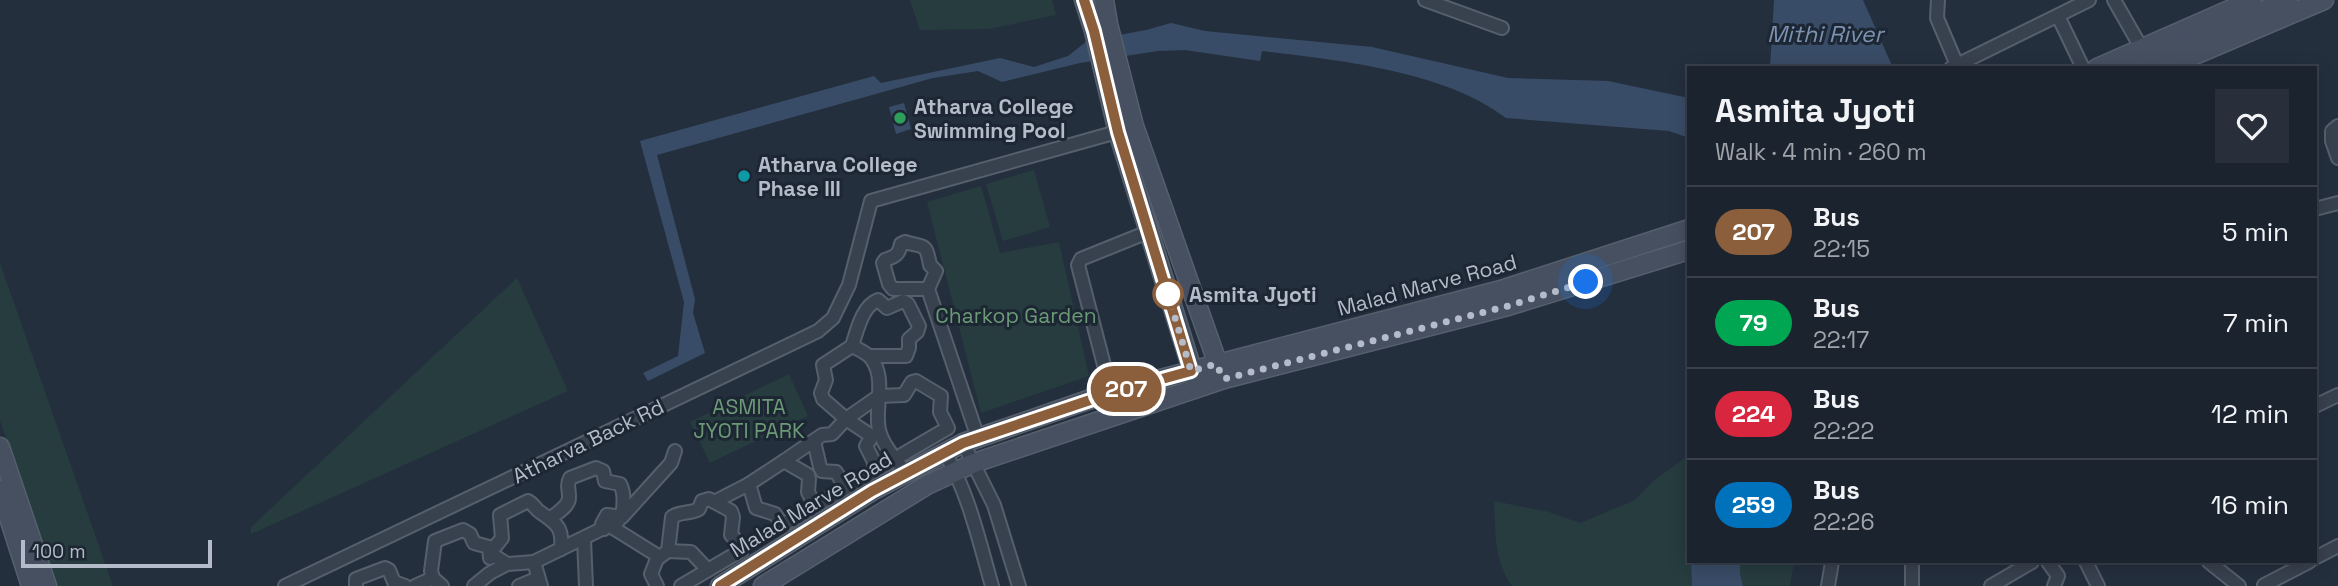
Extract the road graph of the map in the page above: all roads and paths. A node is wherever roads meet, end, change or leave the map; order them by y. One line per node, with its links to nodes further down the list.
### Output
1 (1084, 0): 20 (main road)
2 (1104, 0): 20 (main road)
3 (1425, 0): 11 (street)
4 (1938, 0): 13 (street)
5 (2089, 0): 10 (street)
6 (2114, 0): 12 (street)
7 (2251, 0): 12 (main road)
8 (2288, 0): 17 (main road)
9 (2324, 0): 18 (main road)
10 (2058, 16): 14 (street); 15 (street)
11 (1502, 28)
12 (2142, 49): 16 (main road)
13 (1954, 66)
14 (1956, 66)
15 (2082, 66)
16 (2102, 66)
17 (2140, 66)
18 (2169, 66)
19 (2338, 126): 21 (street)
20 (1126, 129): 25 (main road); 31 (main road); 83 (street, Atharva Back Rd)
21 (2338, 158)
22 (2338, 202): 23 (street)
23 (2317, 208)
24 (1687, 230): 31 (main road, Malad Marve Road)
25 (1149, 232): 32 (main road); 33 (street)
26 (1687, 251): 31 (main road, Malad Marve Road)
27 (931, 297): 27 (street); 28 (street); 37 (street)
28 (910, 309): 29 (street); 30 (street)
29 (852, 346): 30 (street); 38 (street)
30 (870, 356): 35 (street)
31 (1220, 372): 32 (main road, Malad Marve Road)
32 (1195, 379): 33 (main road, Malad Marve Road); 46 (main road, Malad Marve Road)
33 (1111, 393): 41 (main road, Malad Marve Road)
34 (2338, 395): 36 (street)
35 (879, 396): 38 (street); 39 (street); 47 (street)
36 (2317, 405)
37 (970, 416): 39 (street); 41 (street)
38 (846, 419): 40 (street); 48 (street)
39 (948, 428): 47 (street)
40 (814, 441): 45 (street); 51 (street)
41 (970, 441): 44 (main road, Malad Marve Road); 46 (street)
42 (0, 447): 52 (main road)
43 (675, 451): 56 (street)
44 (945, 453): 47 (main road, Malad Marve Road); 49 (street)
45 (784, 461): 50 (street); 54 (street)
46 (974, 463): 49 (main road, Malad Marve Road); 95 (street)
47 (900, 466): 48 (street); 92 (main road, Malad Marve Road)
48 (874, 471): 51 (street)
49 (956, 471): 93 (main road, Malad Marve Road); 94 (street)
50 (749, 484): 53 (street); 55 (street)
51 (846, 488): 54 (street)
52 (5, 489): 59 (main road)
53 (714, 502): 57 (street); 65 (street)
54 (815, 506): 55 (street)
55 (756, 508): 57 (street)
56 (622, 517): 58 (street); 60 (street)
57 (733, 517): 76 (street)
58 (551, 518): 63 (street); 64 (street)
59 (20, 527): 81 (main road); 82 (main road)
60 (607, 528): 61 (street); 65 (street)
61 (584, 539): 63 (street); 89 (street)
62 (2338, 546): 66 (street)
63 (561, 549): 67 (street)
64 (490, 553): 75 (street); 77 (street); 78 (street)
65 (663, 555): 76 (street); 90 (street)
66 (2317, 557)
67 (534, 562): 75 (street); 79 (street)
68 (1832, 563): 96 (street)
69 (1912, 563): 97 (street)
70 (2030, 563): 98 (street)
71 (2049, 563): 99 (street)
72 (2086, 563): 100 (street)
73 (2210, 563): 101 (street)
74 (2307, 563): 80 (street)
75 (507, 564): 77 (street)
76 (708, 570): 91 (street)
77 (490, 573): 87 (street)
78 (438, 582): 86 (street)
79 (539, 582): 88 (street)
80 (2263, 585)
81 (31, 586)
82 (46, 586)
83 (285, 586)
84 (356, 586): 85 (street)
85 (405, 586)
86 (415, 586)
87 (474, 586)
88 (519, 586)
89 (586, 586)
90 (657, 586)
91 (681, 586)
92 (720, 586)
93 (763, 586)
94 (992, 586)
95 (1019, 586)
96 (1828, 586)
97 (1912, 586)
98 (1991, 586)
99 (2054, 586)
100 (2098, 586)
101 (2239, 586)

